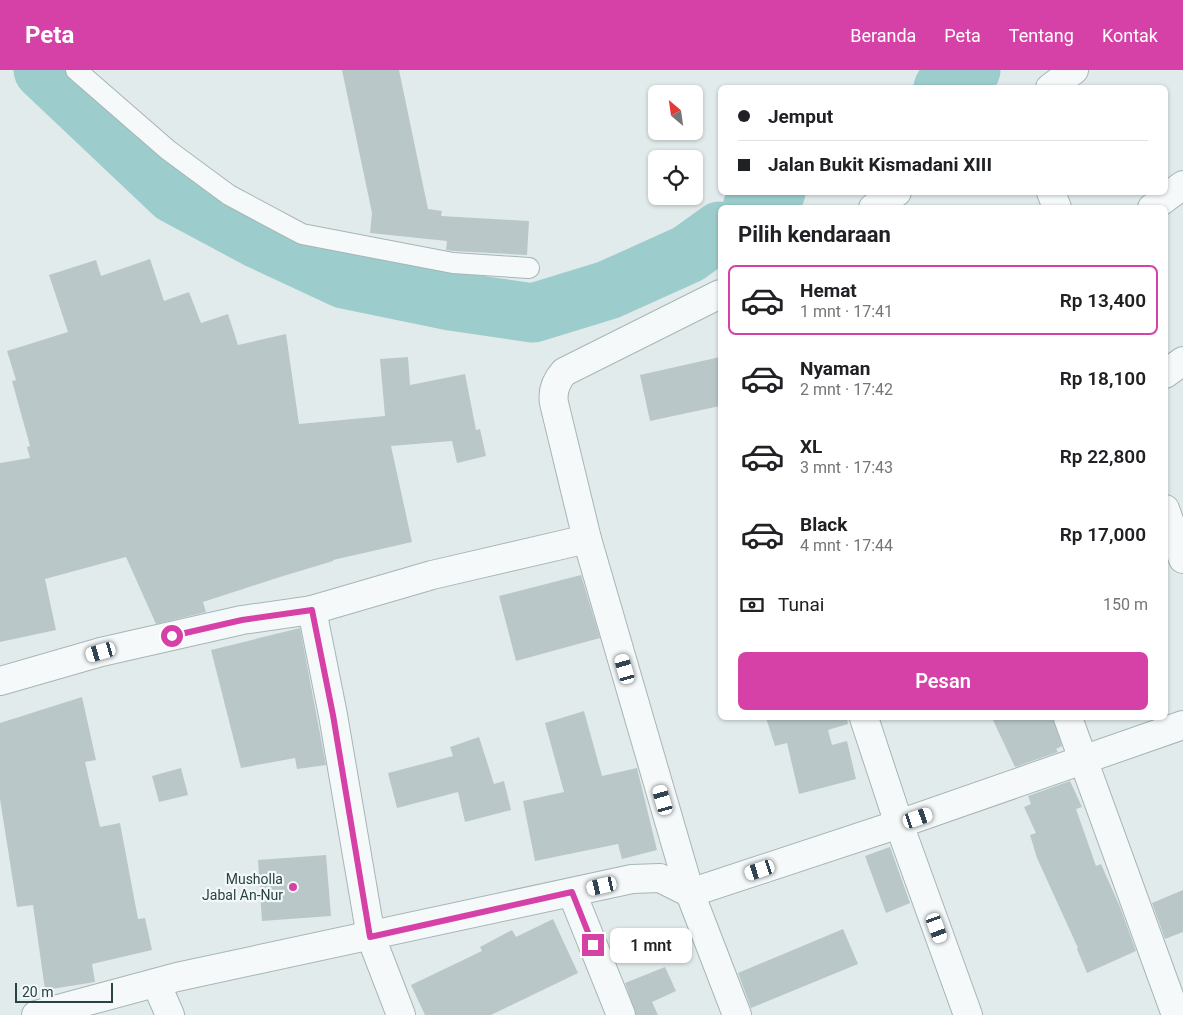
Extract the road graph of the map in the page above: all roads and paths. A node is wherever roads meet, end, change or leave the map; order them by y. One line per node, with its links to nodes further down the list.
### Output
1 (76, 70): 6 (lane)
2 (1074, 70): 3 (street)
3 (1054, 85)
4 (1183, 185): 5 (street)
5 (1156, 205)
6 (529, 268)
7 (718, 295): 11 (street)
8 (1183, 361): 9 (street)
9 (1168, 372)
10 (1168, 517): 12 (street)
11 (587, 539): 13 (street); 21 (street)
12 (1183, 559)
13 (312, 610): 14 (street); 22 (street)
14 (0, 681)
15 (865, 720): 19 (street)
16 (1069, 720): 18 (street)
17 (1183, 725): 18 (street)
18 (1083, 760): 19 (street); 30 (street)
19 (899, 824): 21 (street); 29 (street)
20 (572, 892): 21 (street); 22 (street); 27 (street)
21 (690, 893): 28 (street)
22 (370, 937): 23 (street); 26 (street)
23 (156, 983): 24 (street); 25 (street)
24 (36, 1015)
25 (170, 1015)
26 (401, 1015)
27 (621, 1015)
28 (737, 1015)
29 (968, 1015)
30 (1176, 1015)

